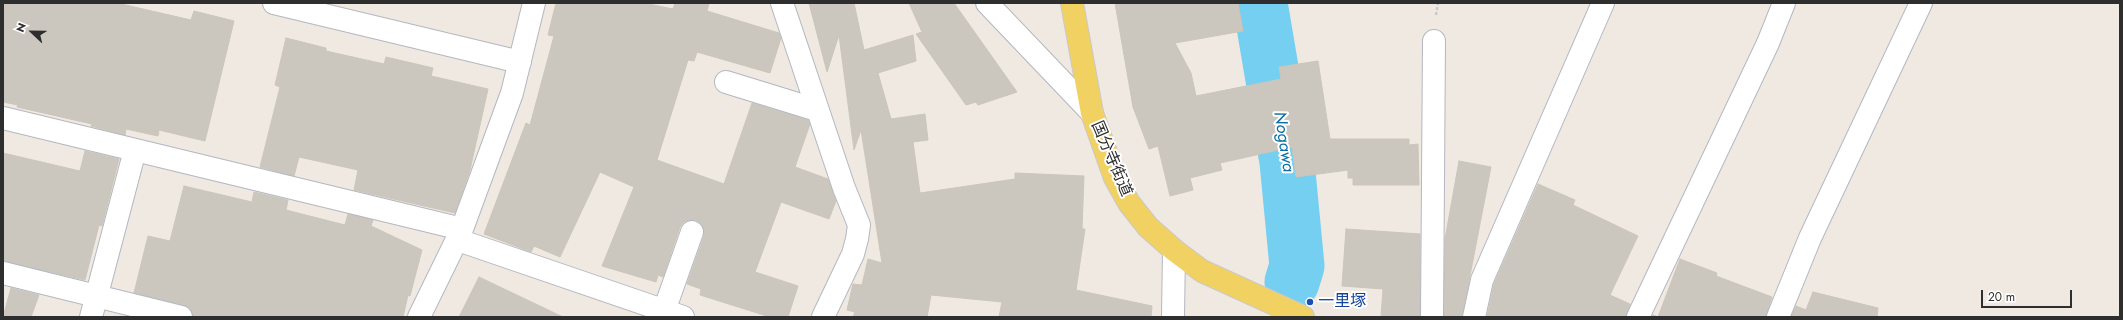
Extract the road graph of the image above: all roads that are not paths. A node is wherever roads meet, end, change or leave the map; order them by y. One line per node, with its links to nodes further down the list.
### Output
1 (274, 3): 10 (street)
2 (534, 3): 10 (street)
3 (782, 3): 12 (street)
4 (987, 3): 13 (street)
5 (1072, 3): 13 (main road, 国分寺街道)
6 (1603, 3): 28 (street)
7 (1784, 3): 29 (street)
8 (1921, 3): 30 (street)
9 (1434, 41): 27 (street)
10 (520, 62): 17 (street)
11 (726, 82): 12 (street)
12 (817, 110): 24 (street)
13 (1092, 113): 18 (main road, 国分寺街道)
14 (3, 118): 15 (street)
15 (134, 150): 17 (street); 20 (street)
16 (692, 232): 21 (street)
17 (460, 235): 21 (street); 23 (street)
18 (1174, 250): 25 (street); 26 (main road, 国分寺街道)
19 (3, 273): 20 (street)
20 (93, 307): 22 (street)
21 (673, 314)
22 (180, 317)
23 (419, 317)
24 (823, 317)
25 (1173, 317)
26 (1303, 317)
27 (1432, 317)
28 (1474, 317)
29 (1638, 317)
30 (1778, 317)

